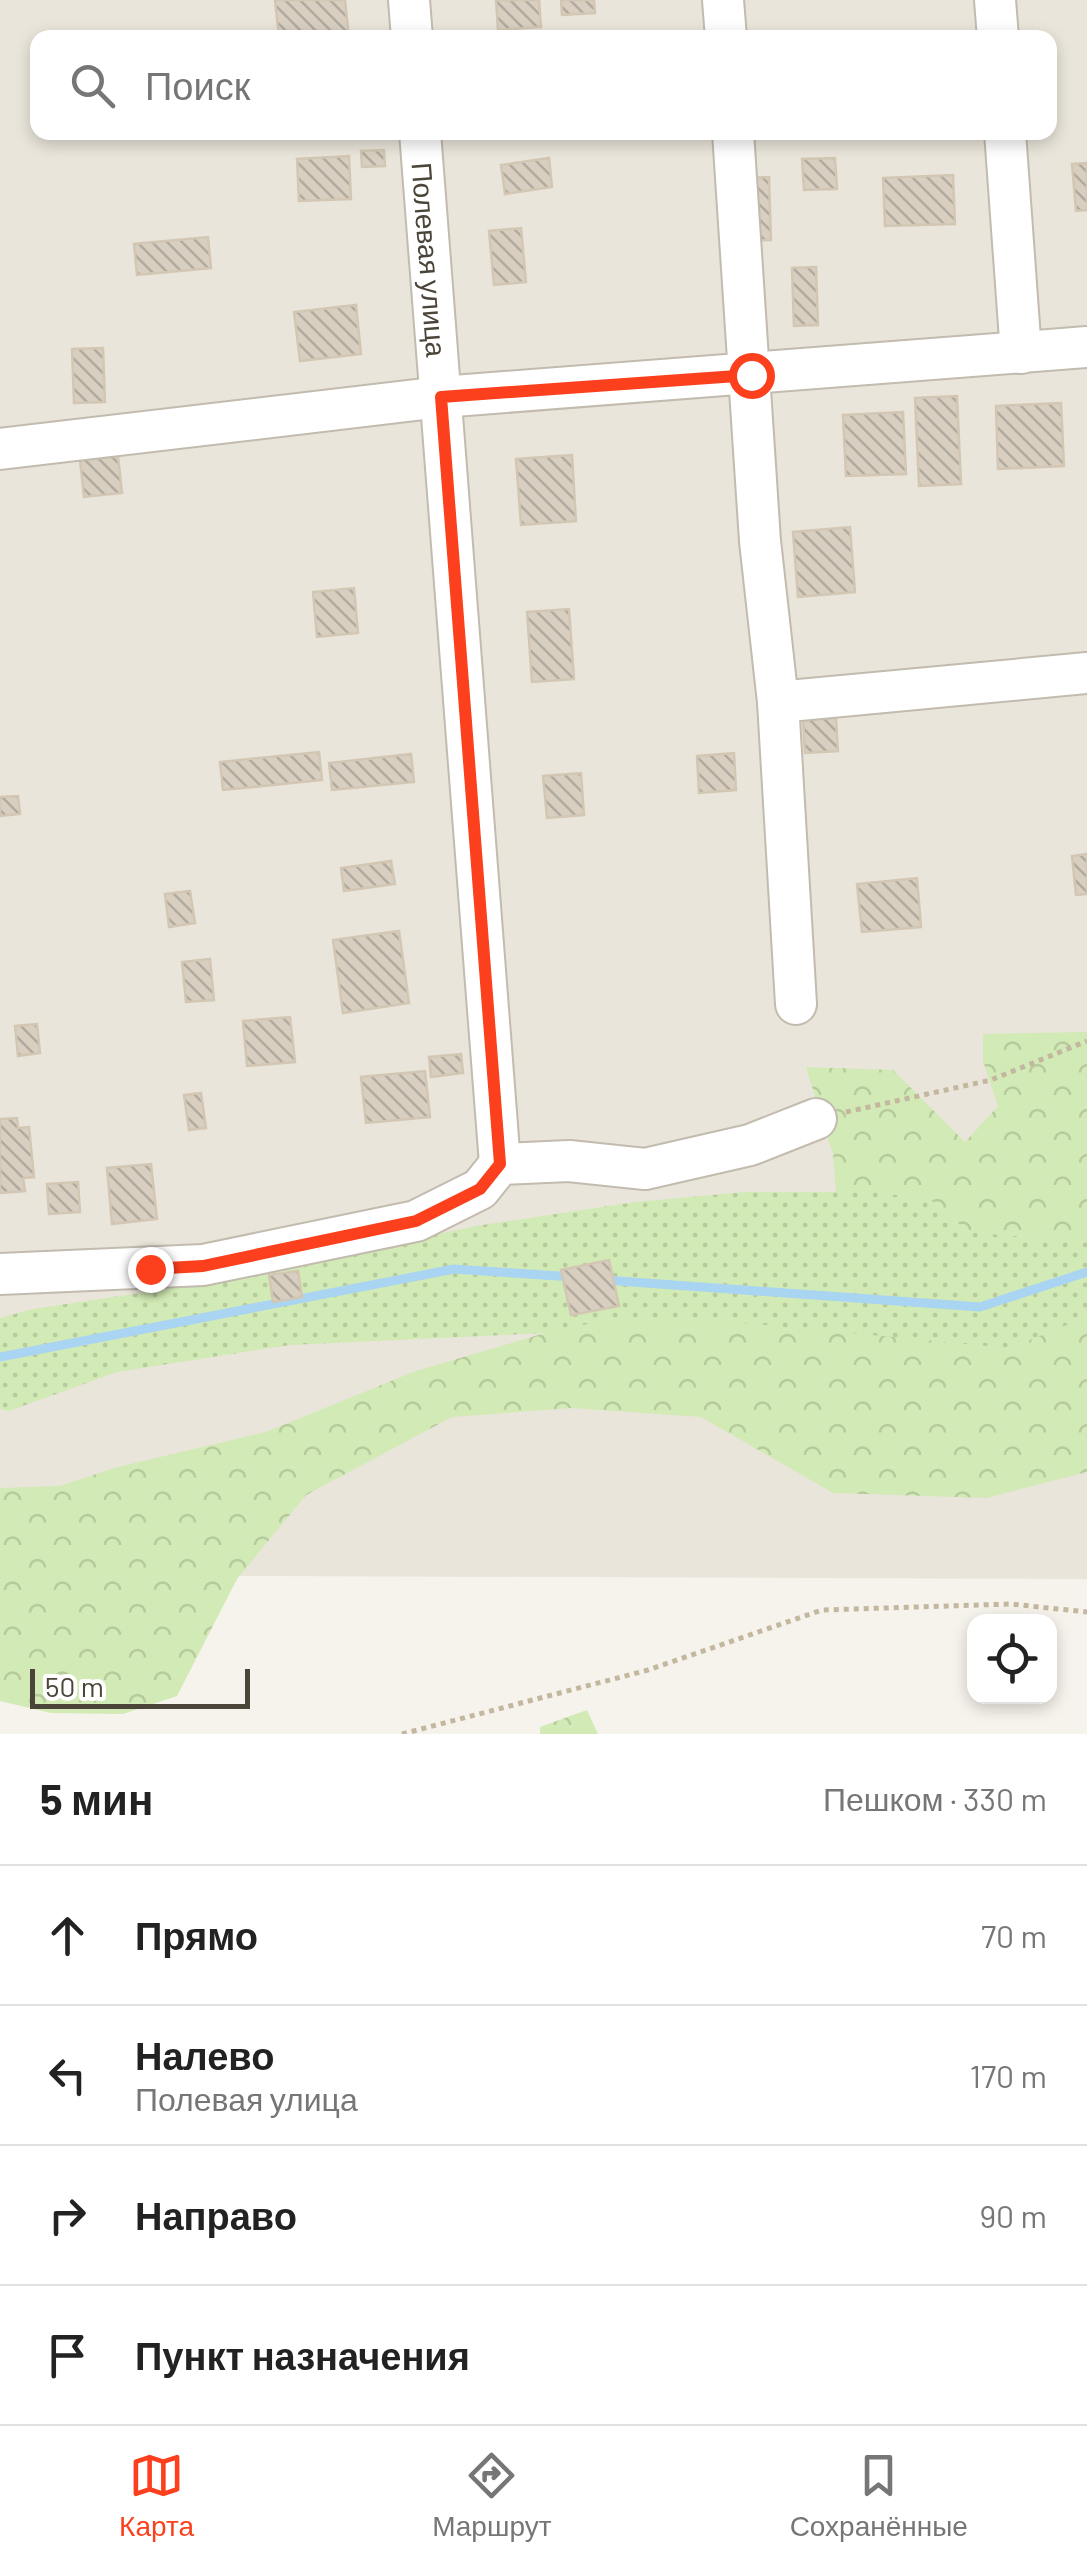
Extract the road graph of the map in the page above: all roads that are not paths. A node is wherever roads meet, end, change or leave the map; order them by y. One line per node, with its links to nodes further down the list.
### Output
1 (409, 0): 4 (street)
2 (723, 0): 5 (street)
3 (995, 0): 6 (street)
4 (411, 30)
5 (725, 30)
6 (997, 30)
7 (421, 140): 13 (street, Полевая улица)
8 (735, 140): 12 (street)
9 (1006, 140): 11 (street)
10 (1087, 347): 11 (street)
11 (1022, 353): 12 (street)
12 (751, 375): 13 (street); 16 (street)
13 (441, 397): 14 (street); 19 (street, Полевая улица)
14 (0, 450)
15 (1087, 673): 16 (street)
16 (778, 702): 17 (street)
17 (796, 1004)
18 (816, 1119): 19 (street)
19 (500, 1164): 20 (street)
20 (0, 1274)

